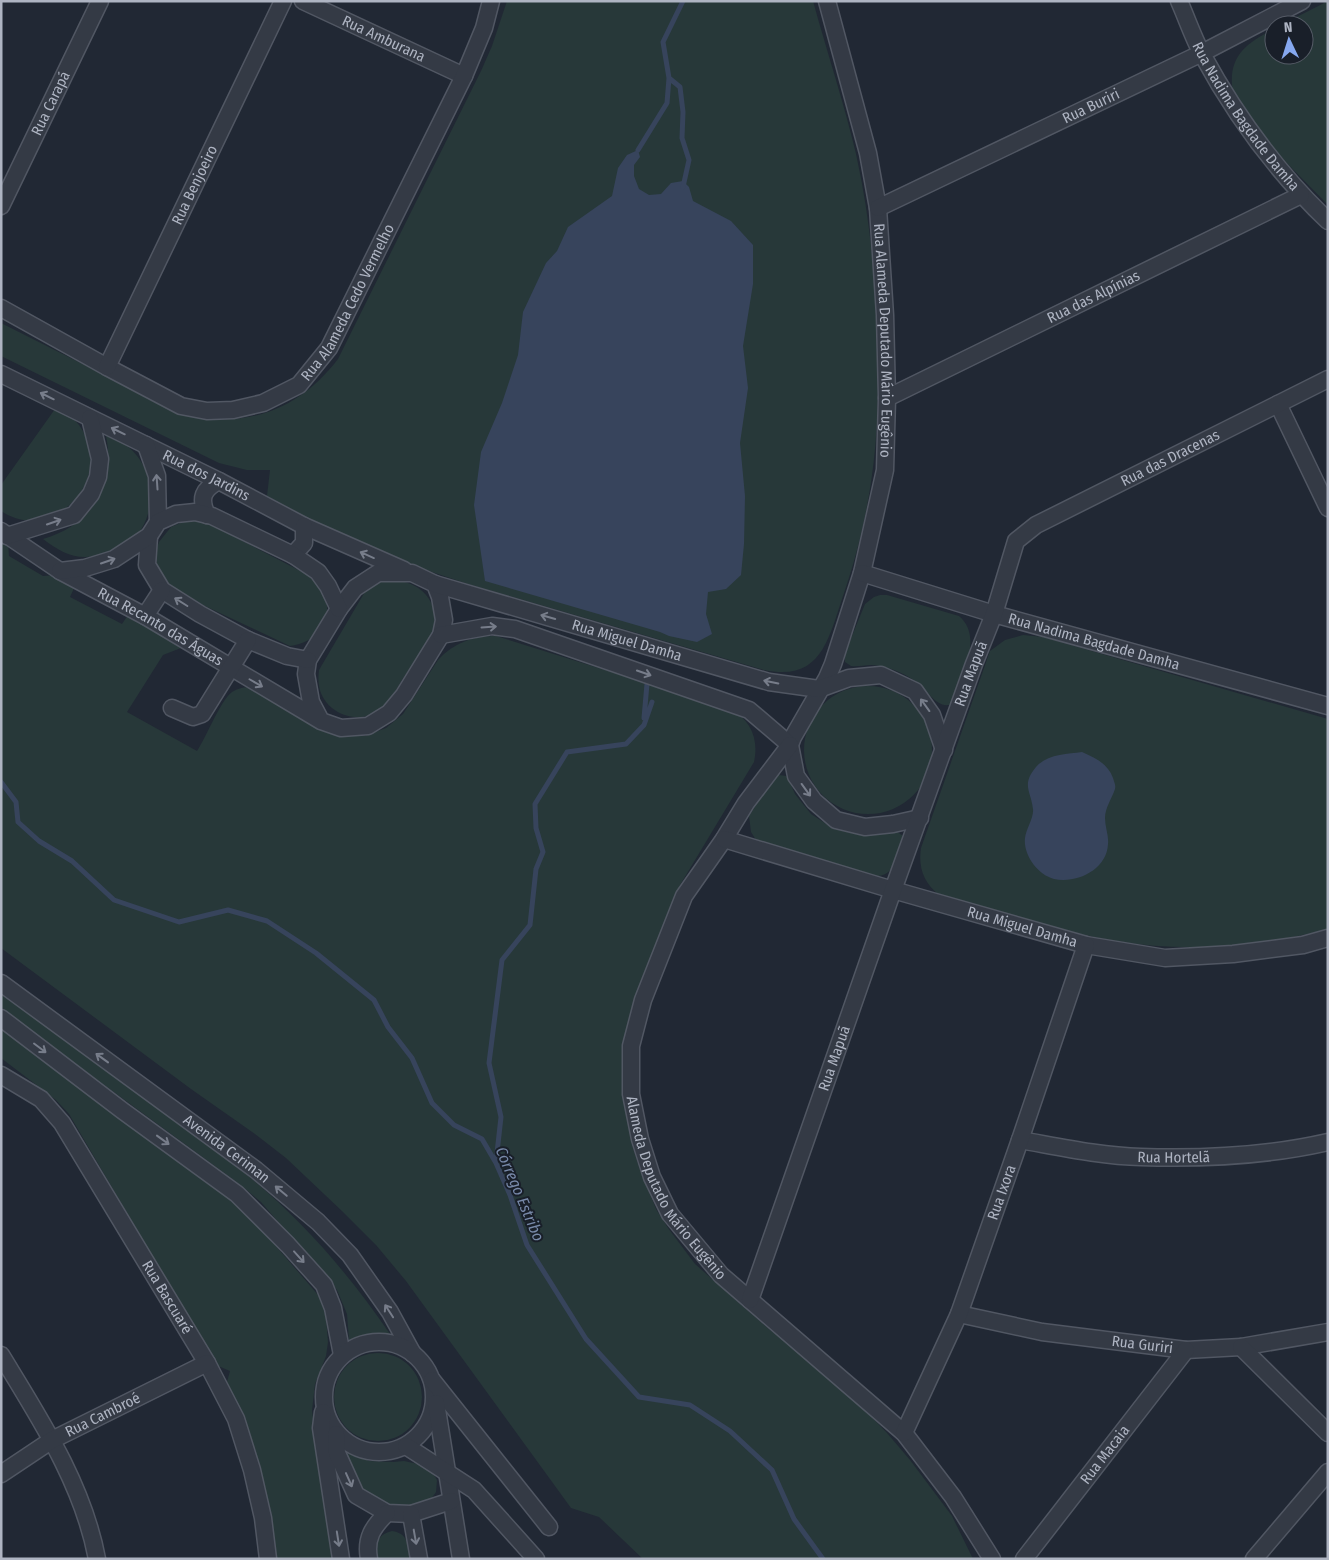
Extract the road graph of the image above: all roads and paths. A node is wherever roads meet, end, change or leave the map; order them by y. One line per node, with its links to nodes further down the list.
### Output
1 (100, 1): 11 (street, Rua Carapá)
2 (283, 1): 15 (street, Rua Benjoeiro)
3 (303, 1): 9 (street, Rua Amburana)
4 (491, 1): 9 (street, Rua Alameda Cedo Vermelho)
5 (827, 1): 12 (street, Rua Alameda Deputado Mário Eugênio)
6 (1179, 1): 8 (street, Rua Nadima Bagdade Damha)
7 (1302, 1): 8 (street, Rua Buriri)
8 (1202, 53): 10 (street, Rua Nadima Bagdade Damha); 12 (street, Rua Buriri)
9 (464, 76): 15 (street, Rua Alameda Cedo Vermelho)
10 (1301, 195): 13 (street, Rua Nadima Bagdade Damha); 18 (street, Rua das Alpínias)
11 (1, 206)
12 (878, 208): 18 (street, Rua Alameda Deputado Mário Eugênio)
13 (1328, 221)
14 (1, 308): 15 (street, Rua Alameda Cedo Vermelho)
15 (107, 367)
16 (1, 374): 20 (street, Rua dos Jardins, one-way to 16)
17 (1328, 378): 19 (street, Rua das Dracenas)
18 (887, 398): 33 (street, Rua Alameda Deputado Mário Eugênio)
19 (1278, 404): 23 (street); 29 (street, Rua das Dracenas)
20 (90, 418): 21 (street, Rua dos Jardins, one-way to 20); 27 (street, one-way to 20)
21 (146, 445): 22 (street, Rua dos Jardins); 25 (street, one-way to 21)
22 (219, 481): 24 (street); 26 (street, Rua dos Jardins)
23 (1328, 508)
24 (207, 515): 25 (street); 30 (street)
25 (158, 522): 28 (street)
26 (304, 526): 30 (street); 32 (street, Rua dos Jardins, one-way to 26)
27 (4, 534): 31 (street, Rua Recanto das Águas)
28 (148, 536): 31 (street, one-way to 28); 35 (street)
29 (1016, 541): 37 (street, Rua Mapuã)
30 (293, 555): 36 (street)
31 (60, 571): 38 (street, Rua Recanto das Águas)
32 (412, 573): 34 (street); 36 (street)
33 (862, 573): 37 (street, Rua Nadima Bagdade Damha); 43 (street, Rua Alameda Deputado Mário Eugênio)
34 (435, 584): 39 (street); 43 (street, Rua Miguel Damha, one-way to 34)
35 (162, 590): 38 (street); 40 (street, one-way to 35)
36 (339, 610): 41 (street)
37 (994, 614): 44 (street, Rua Nadima Bagdade Damha); 48 (street, Rua Mapuã)
38 (144, 616): 42 (street, Rua Recanto das Águas)
39 (441, 634): 46 (street); 47 (street, Rua Miguel Damha, one-way to 47)
40 (248, 640): 41 (street); 42 (street)
41 (308, 660): 46 (street)
42 (231, 668): 45 (street); 46 (street, Rua Recanto das Águas, one-way to 46)
43 (823, 683): 47 (street); 48 (street, one-way to 43)
44 (1328, 706)
45 (172, 708)
46 (321, 721)
47 (790, 745): 49 (street, one-way to 49); 50 (street, Alameda Deputado Mário Eugênio)
48 (944, 750): 49 (street)
49 (920, 818): 51 (street, Rua Mapuã)
50 (724, 839): 51 (street, Rua Miguel Damha); 59 (street, Alameda Deputado Mário Eugênio)
51 (893, 890): 53 (street, Rua Miguel Damha); 59 (street, Rua Mapuã)
52 (1328, 938): 53 (street, Rua Miguel Damha)
53 (1086, 945): 57 (street, Rua Ixora)
54 (1, 983): 65 (street, Avenida Ceriman, one-way to 54)
55 (1, 1018): 66 (street, Avenida Ceriman, one-way to 66)
56 (1, 1075): 67 (street, Rua Bascuaré)
57 (1020, 1140): 58 (street, Rua Hortelã); 60 (street, Rua Ixora)
58 (1328, 1142)
59 (750, 1300): 72 (street, Alameda Deputado Mário Eugênio)
60 (959, 1314): 63 (street, Rua Guriri); 72 (street, Rua Ixora)
61 (1328, 1332): 62 (street, Rua Guriri)
62 (1241, 1347): 63 (street, Rua Guriri); 70 (street)
63 (1186, 1350): 90 (street, Rua Macaia)
64 (1, 1354): 73 (street)
65 (413, 1354): 66 (street); 68 (street)
66 (342, 1355): 69 (street)
67 (207, 1362): 73 (street, Rua Cambroé); 83 (street, Rua Bascuaré)
68 (433, 1385): 74 (street); 75 (street); 81 (street)
69 (323, 1404): 71 (street); 84 (street, one-way to 84)
70 (1328, 1433)
71 (336, 1434): 74 (street); 79 (street, one-way to 79)
72 (904, 1434): 89 (street, Alameda Deputado Mário Eugênio)
73 (52, 1440): 77 (street, Rua Cambroé); 82 (street)
74 (406, 1446): 75 (street)
75 (447, 1472): 78 (street); 88 (street)
76 (1328, 1472): 91 (street)
77 (1, 1474)
78 (451, 1501): 80 (street); 87 (street)
79 (387, 1512): 80 (street); 85 (street)
80 (411, 1514): 86 (street, one-way to 86)
81 (549, 1527)
82 (97, 1559)
83 (268, 1559)
84 (341, 1559)
85 (369, 1559)
86 (419, 1559)
87 (461, 1559)
88 (536, 1559)
89 (992, 1559)
90 (1024, 1559)
91 (1254, 1559)

